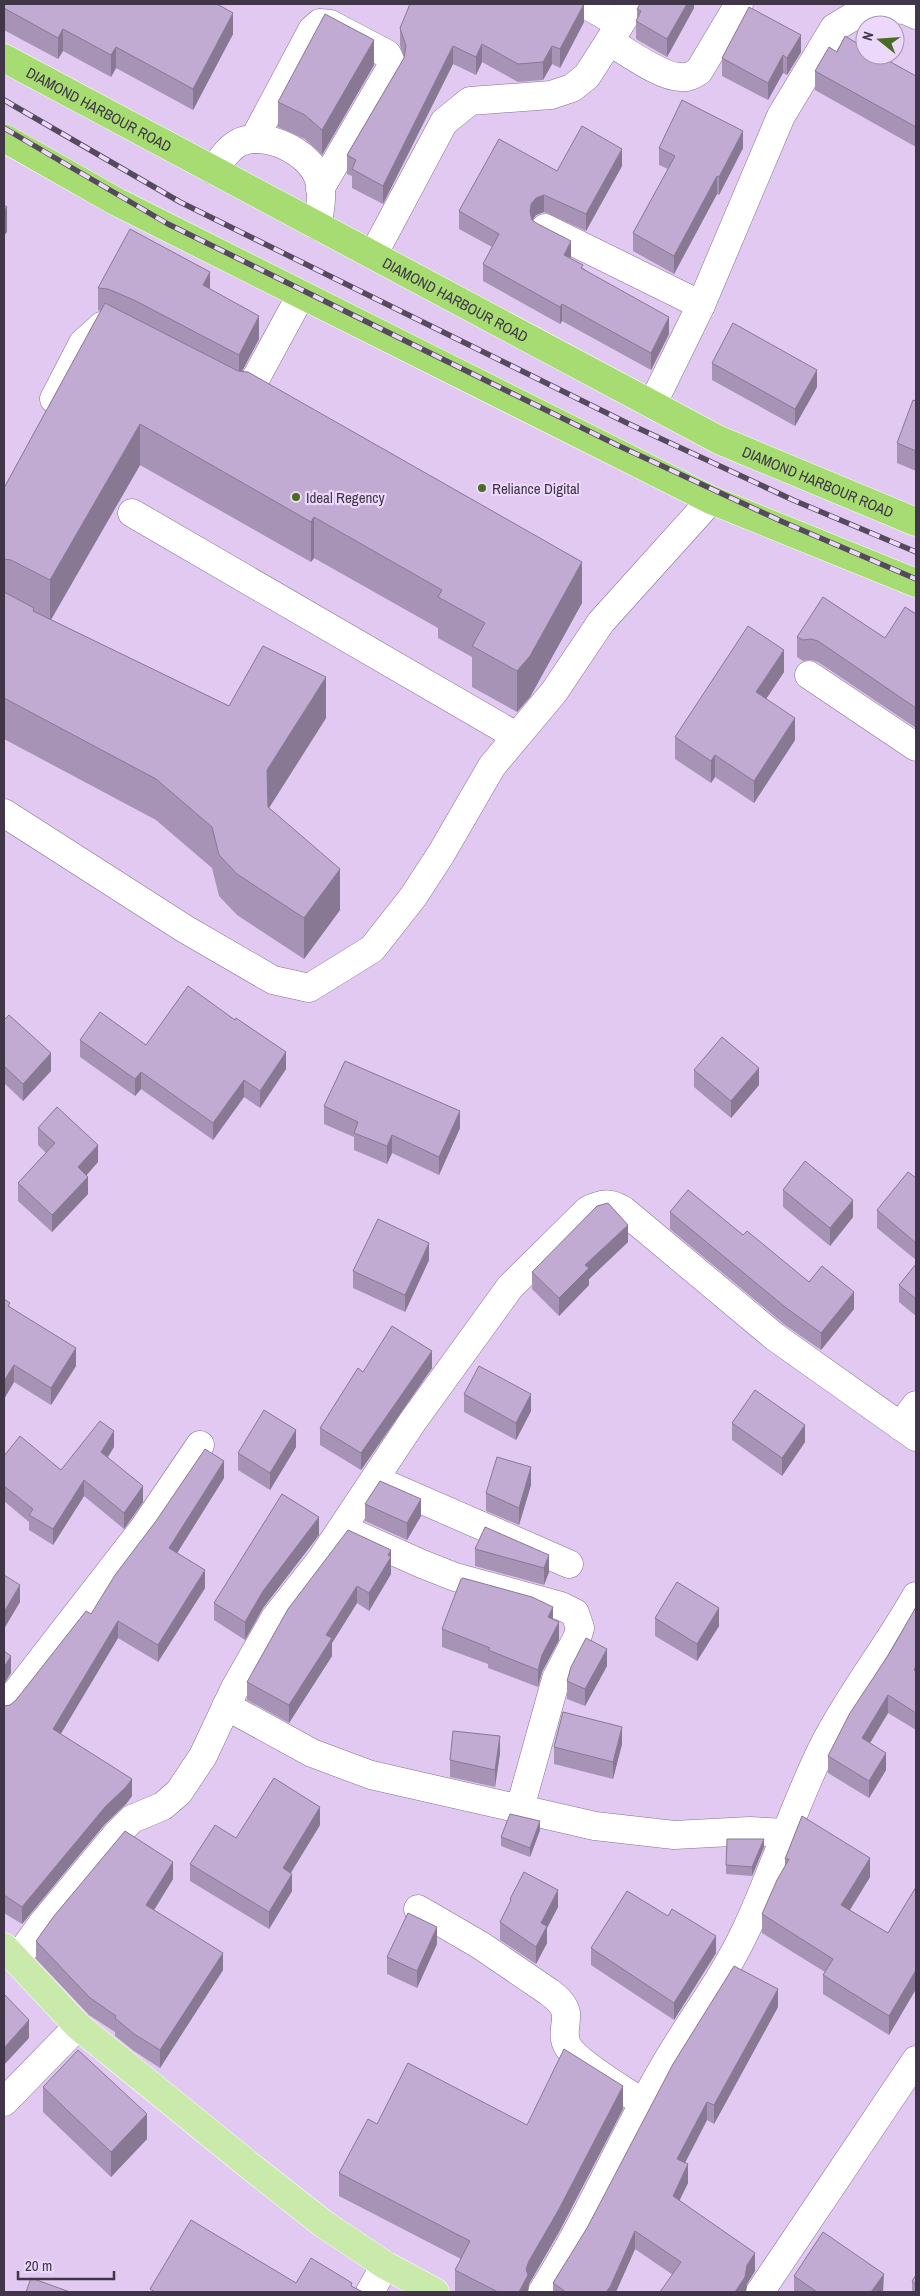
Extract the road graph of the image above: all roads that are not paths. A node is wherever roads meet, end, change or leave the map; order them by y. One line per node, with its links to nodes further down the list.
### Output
1 (585, 4): 4 (street)
2 (740, 4): 4 (street)
3 (916, 15): 14 (street)
4 (621, 23): 12 (street)
5 (4, 58): 8 (highway, DIAMOND HARBOUR ROAD)
6 (4, 138): 13 (highway)
7 (254, 139): 8 (street); 9 (street); 9 (street)
8 (213, 170): 10 (highway, DIAMOND HARBOUR ROAD)
9 (320, 190): 10 (street)
10 (318, 226): 12 (highway, DIAMOND HARBOUR ROAD)
11 (545, 228): 14 (street)
12 (373, 255): 17 (highway, DIAMOND HARBOUR ROAD)
13 (301, 294): 16 (street); 19 (highway)
14 (701, 305): 17 (street)
15 (136, 341): 18 (street)
16 (212, 380)
17 (653, 403): 21 (highway, DIAMOND HARBOUR ROAD)
18 (43, 419)
19 (711, 500): 22 (highway); 24 (street)
20 (132, 513): 24 (street)
21 (916, 522)
22 (916, 583)
23 (809, 675): 25 (street)
24 (516, 736): 26 (street)
25 (916, 748)
26 (4, 812)
27 (911, 1423): 29 (street)
28 (200, 1445): 34 (street)
29 (375, 1480): 30 (street); 31 (street)
30 (342, 1528): 33 (street); 35 (street)
31 (569, 1564)
32 (916, 1596): 36 (street)
33 (226, 1706): 35 (street); 38 (street)
34 (4, 1708)
35 (520, 1808): 36 (street)
36 (786, 1833): 42 (street)
37 (418, 1909): 42 (street)
38 (10, 1954): 39 (main road)
39 (78, 2026): 41 (street); 43 (main road)
40 (916, 2060): 47 (street)
41 (4, 2102)
42 (643, 2103): 46 (street)
43 (385, 2265): 44 (street); 45 (main road)
44 (370, 2292)
45 (435, 2292)
46 (542, 2292)
47 (760, 2292)

